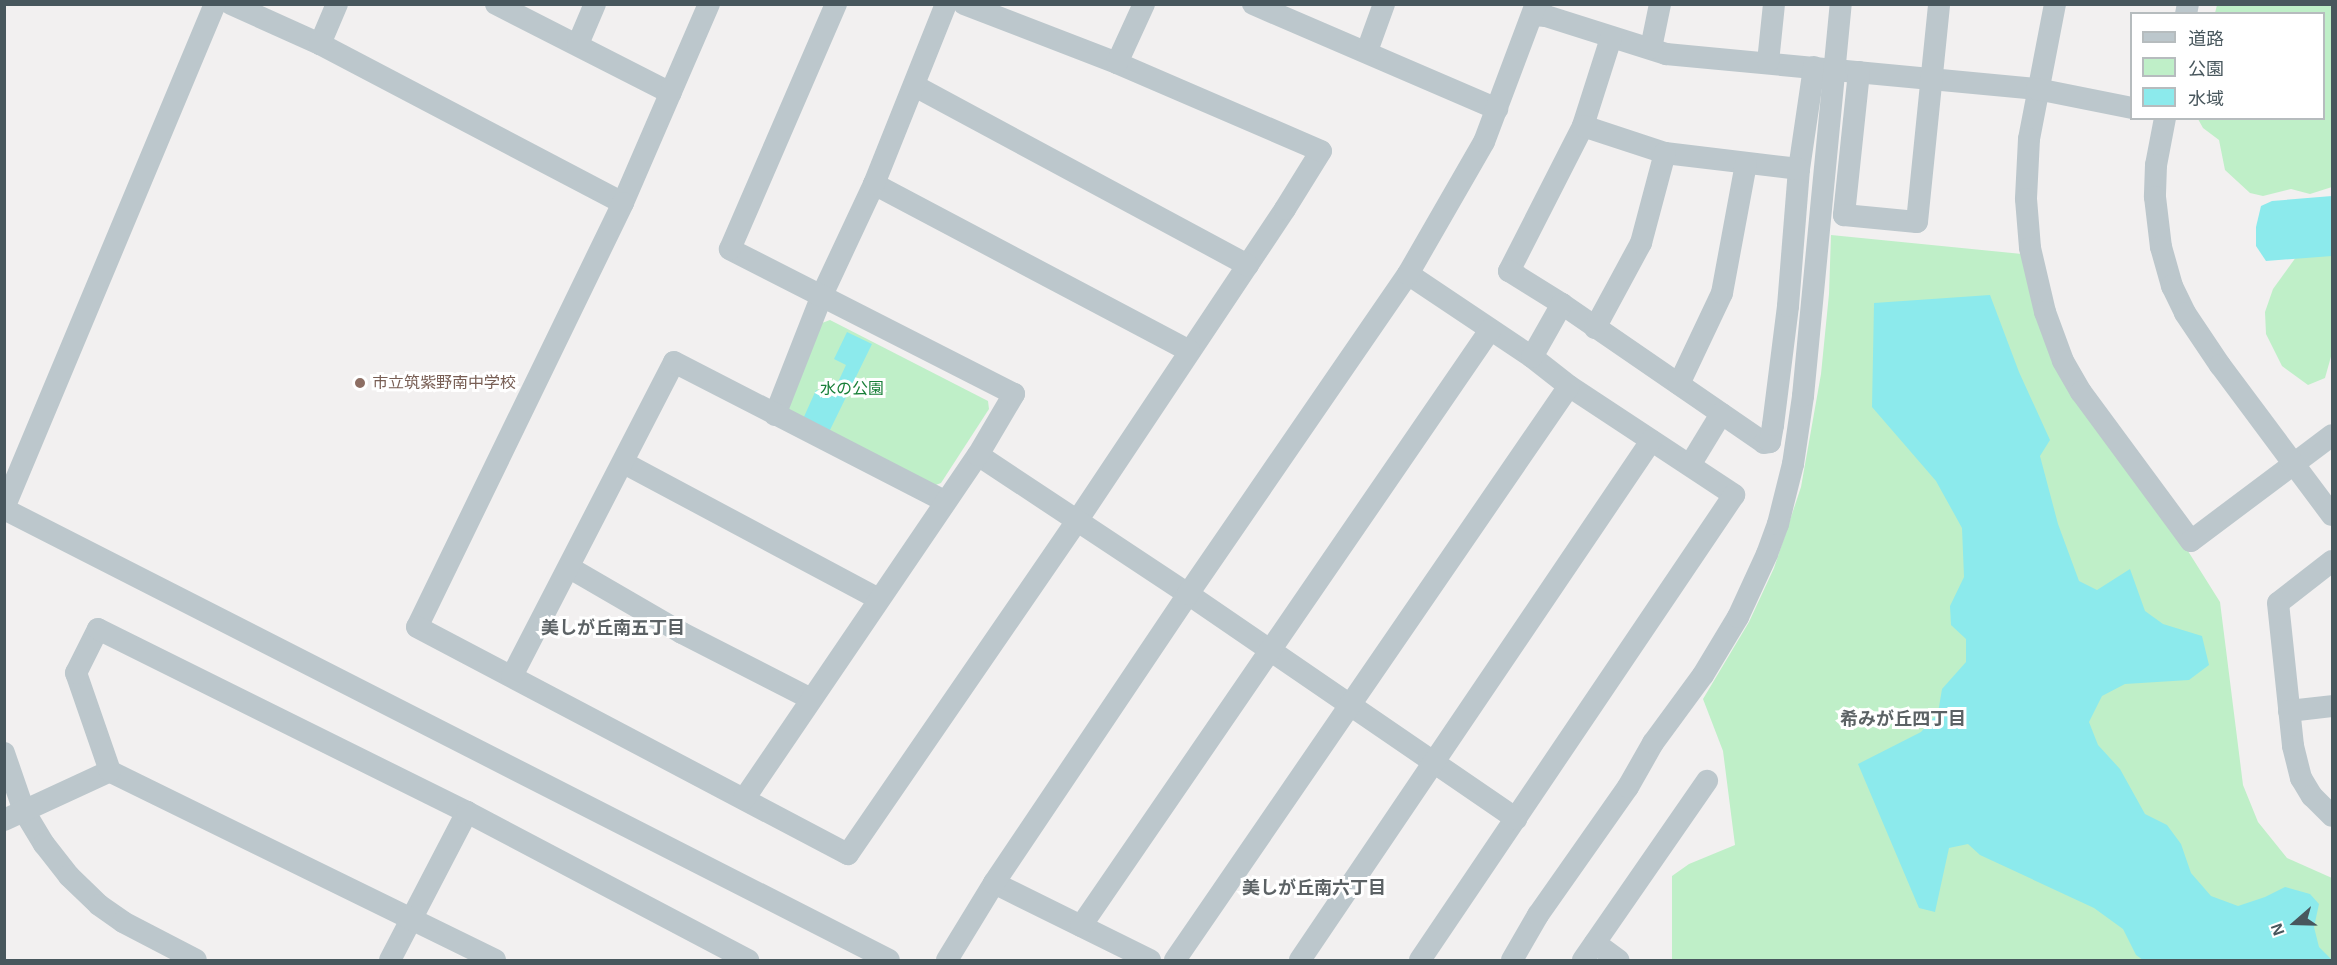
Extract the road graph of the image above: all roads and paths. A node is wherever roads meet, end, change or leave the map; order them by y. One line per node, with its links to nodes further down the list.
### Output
1 (215, 4): 60 (street)
2 (231, 4): 20 (street)
3 (337, 4): 20 (street)
4 (496, 4): 21 (street)
5 (595, 4): 21 (street)
6 (709, 4): 31 (street)
7 (836, 4): 43 (street)
8 (946, 4): 29 (street)
9 (964, 4): 25 (street)
10 (1144, 4): 25 (street)
11 (1252, 4): 23 (street)
12 (1384, 4): 23 (street)
13 (1660, 4): 22 (street)
14 (1774, 4): 24 (street)
15 (1841, 4): 26 (street)
16 (1939, 4): 28 (street)
17 (2055, 4): 30 (street)
18 (1534, 10): 19 (street); 33 (street)
19 (1611, 38): 22 (street); 35 (street)
20 (320, 44): 40 (street)
21 (578, 44): 31 (street)
22 (1651, 48): 24 (street)
23 (1366, 51): 33 (street)
24 (1768, 62): 26 (street)
25 (1117, 63): 41 (street)
26 (1824, 68): 27 (street); 38 (street); 96 (street)
27 (1859, 72): 28 (street); 28 (street)
28 (1933, 78): 30 (street)
29 (915, 86): 39 (street); 41 (street)
30 (2037, 89): 32 (street); 58 (street)
31 (672, 93): 40 (street)
32 (2130, 108)
33 (1497, 109): 42 (street)
34 (2164, 120): 58 (street)
35 (1583, 126): 36 (street); 44 (street)
36 (1665, 153): 37 (street); 45 (street)
37 (1746, 164): 38 (street); 49 (street)
38 (1799, 169): 51 (street)
39 (874, 184): 43 (street); 47 (street)
40 (623, 203): 68 (street)
41 (1248, 265): 47 (street)
42 (1408, 274): 46 (street); 65 (street)
43 (822, 295): 52 (street); 55 (street)
44 (1562, 304): 45 (street); 48 (street)
45 (1595, 328): 49 (street)
46 (1490, 330): 48 (street); 67 (street)
47 (1189, 351): 62 (street)
48 (1532, 357): 50 (street)
49 (1680, 384): 51 (street)
50 (1569, 386): 54 (street); 70 (street)
51 (1721, 414): 57 (street)
52 (775, 415): 56 (street); 59 (street)
53 (2332, 435): 58 (street)
54 (1651, 441): 57 (street); 74 (street)
55 (978, 455): 59 (street); 62 (street)
56 (624, 463): 64 (street); 66 (street)
57 (1690, 465): 81 (street)
58 (2295, 465): 61 (street)
59 (945, 501): 66 (street)
60 (4, 509): 90 (street)
61 (2332, 515)
62 (1077, 521): 65 (street); 77 (street)
63 (2332, 561): 72 (street)
64 (570, 568): 68 (street); 69 (street)
65 (1188, 594): 67 (street); 82 (street)
66 (879, 599): 69 (street)
67 (1268, 651): 70 (street); 84 (street)
68 (512, 676): 77 (street)
69 (811, 699): 77 (street)
70 (1350, 706): 74 (street); 93 (street)
71 (2332, 706): 72 (street)
72 (2289, 711): 80 (street)
73 (4, 753): 79 (street)
74 (1433, 764): 81 (street); 94 (street)
75 (110, 771): 78 (street); 79 (street); 83 (street)
76 (1707, 781): 85 (street)
77 (744, 799)
78 (466, 812): 83 (street); 89 (street)
79 (14, 816): 86 (street)
80 (2332, 816)
81 (1516, 819): 95 (street)
82 (994, 882): 84 (street); 91 (street)
83 (411, 918): 87 (street); 88 (street)
84 (1081, 926): 92 (street)
85 (1589, 952): 97 (street)
86 (196, 960)
87 (390, 960)
88 (495, 960)
89 (747, 960)
90 (889, 960)
91 (947, 960)
92 (1150, 960)
93 (1175, 960)
94 (1300, 960)
95 (1420, 960)
96 (1512, 960)
97 (1618, 960)

